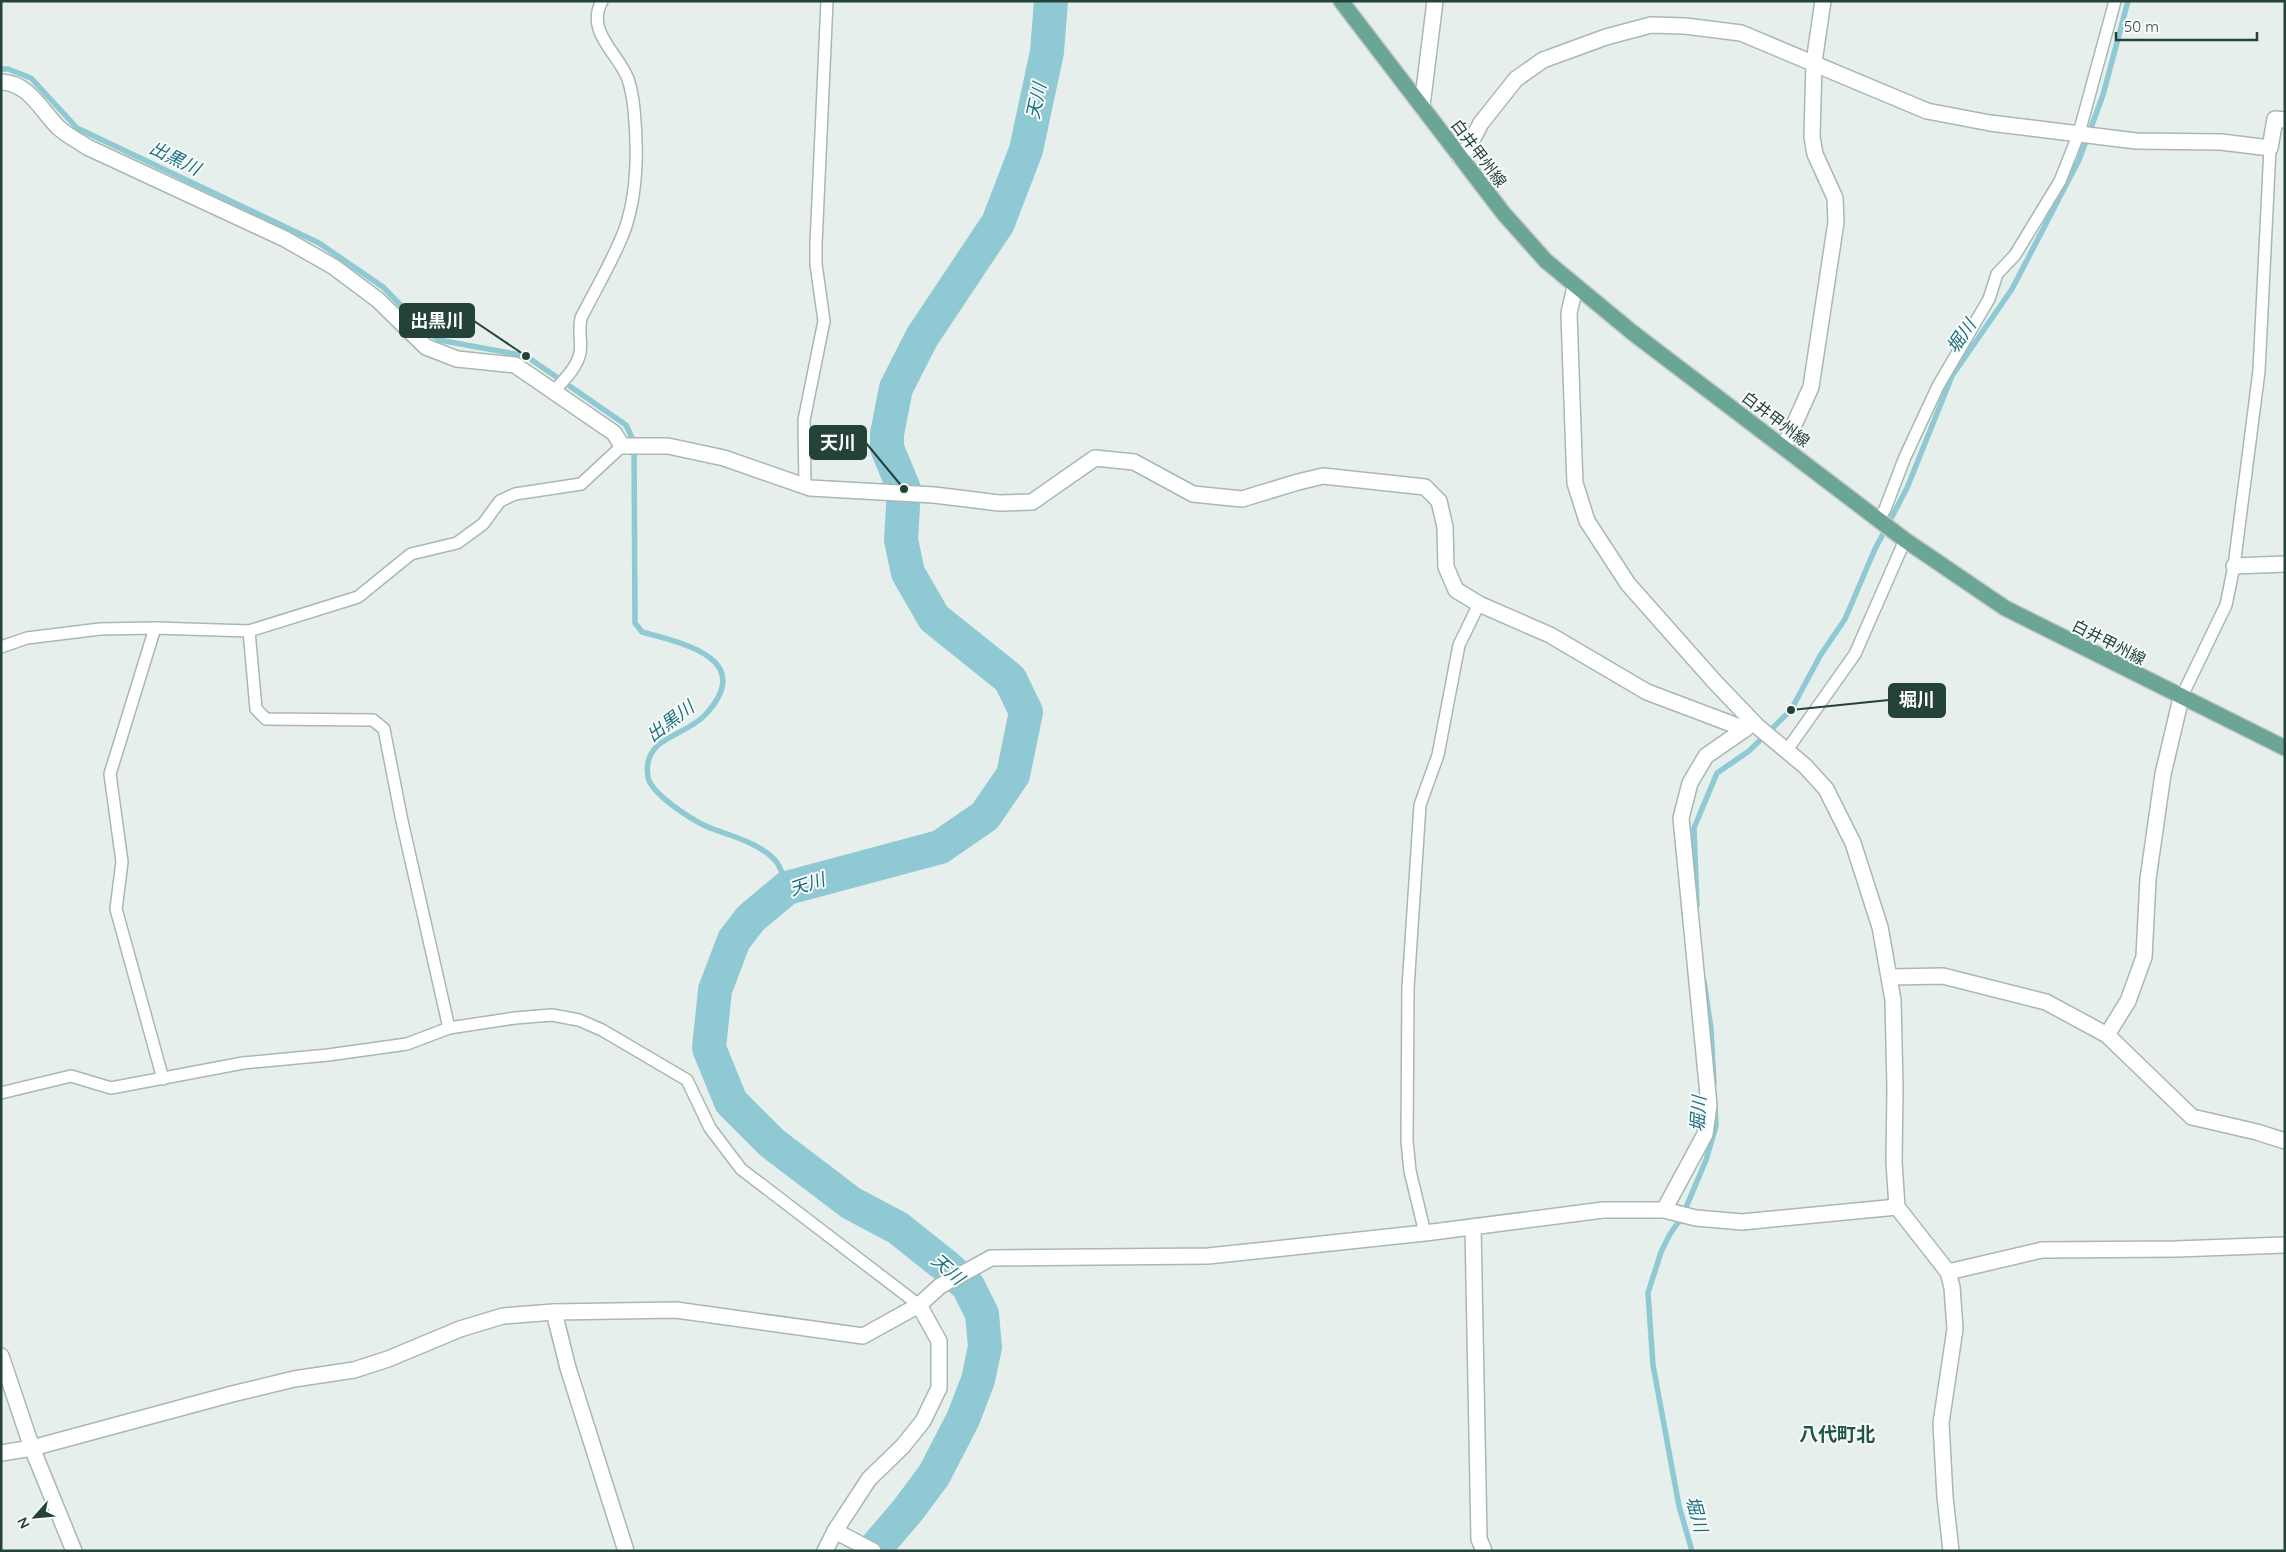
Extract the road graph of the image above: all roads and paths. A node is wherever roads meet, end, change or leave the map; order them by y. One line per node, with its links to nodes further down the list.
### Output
1 (602, 1): 15 (lane)
2 (827, 1): 18 (lane)
3 (1341, 1): 9 (main road, 白井甲州線)
4 (1435, 1): 9 (street)
5 (1823, 1): 7 (street)
6 (2115, 1): 11 (lane)
7 (1814, 62): 11 (street); 13 (street); 17 (street)
8 (1, 82): 15 (street)
9 (1422, 106): 13 (main road, 白井甲州線)
10 (2285, 120): 12 (street)
11 (2081, 134): 12 (street); 19 (lane)
12 (2270, 148): 22 (lane)
13 (1458, 156): 14 (main road, 白井甲州線)
14 (1575, 287): 17 (main road, 白井甲州線); 28 (street)
15 (554, 392): 16 (street)
16 (623, 446): 18 (street); 25 (lane)
17 (1784, 447): 19 (main road, 白井甲州線)
18 (805, 486): 23 (street)
19 (1879, 520): 20 (main road, 白井甲州線)
20 (1901, 537): 27 (main road, 白井甲州線); 29 (lane)
21 (2285, 564): 22 (street)
22 (2234, 566): 27 (lane)
23 (1480, 604): 28 (street); 40 (lane)
24 (155, 628): 25 (lane); 26 (lane); 34 (lane)
25 (249, 630): 32 (lane)
26 (1, 646)
27 (2181, 698): 30 (main road, 白井甲州線); 33 (street)
28 (1751, 725): 29 (street); 38 (street)
29 (1783, 746): 31 (street)
30 (2285, 748)
31 (1890, 977): 33 (street); 37 (street)
32 (449, 1028): 34 (lane); 43 (lane)
33 (2108, 1035): 36 (street)
34 (163, 1079): 35 (lane)
35 (1, 1093)
36 (2285, 1141)
37 (1897, 1206): 38 (street); 42 (street)
38 (1669, 1210): 39 (street)
39 (1473, 1227): 40 (street); 53 (street)
40 (1425, 1233): 43 (street)
41 (2285, 1245): 42 (street)
42 (1948, 1272): 54 (street)
43 (919, 1304): 44 (street); 48 (street)
44 (554, 1312): 46 (street); 50 (street)
45 (1, 1356): 46 (street)
46 (32, 1448): 47 (street); 49 (street)
47 (1, 1453)
48 (835, 1531): 51 (street); 52 (street)
49 (74, 1551)
50 (626, 1551)
51 (825, 1551)
52 (873, 1551)
53 (1484, 1551)
54 (1951, 1551)

